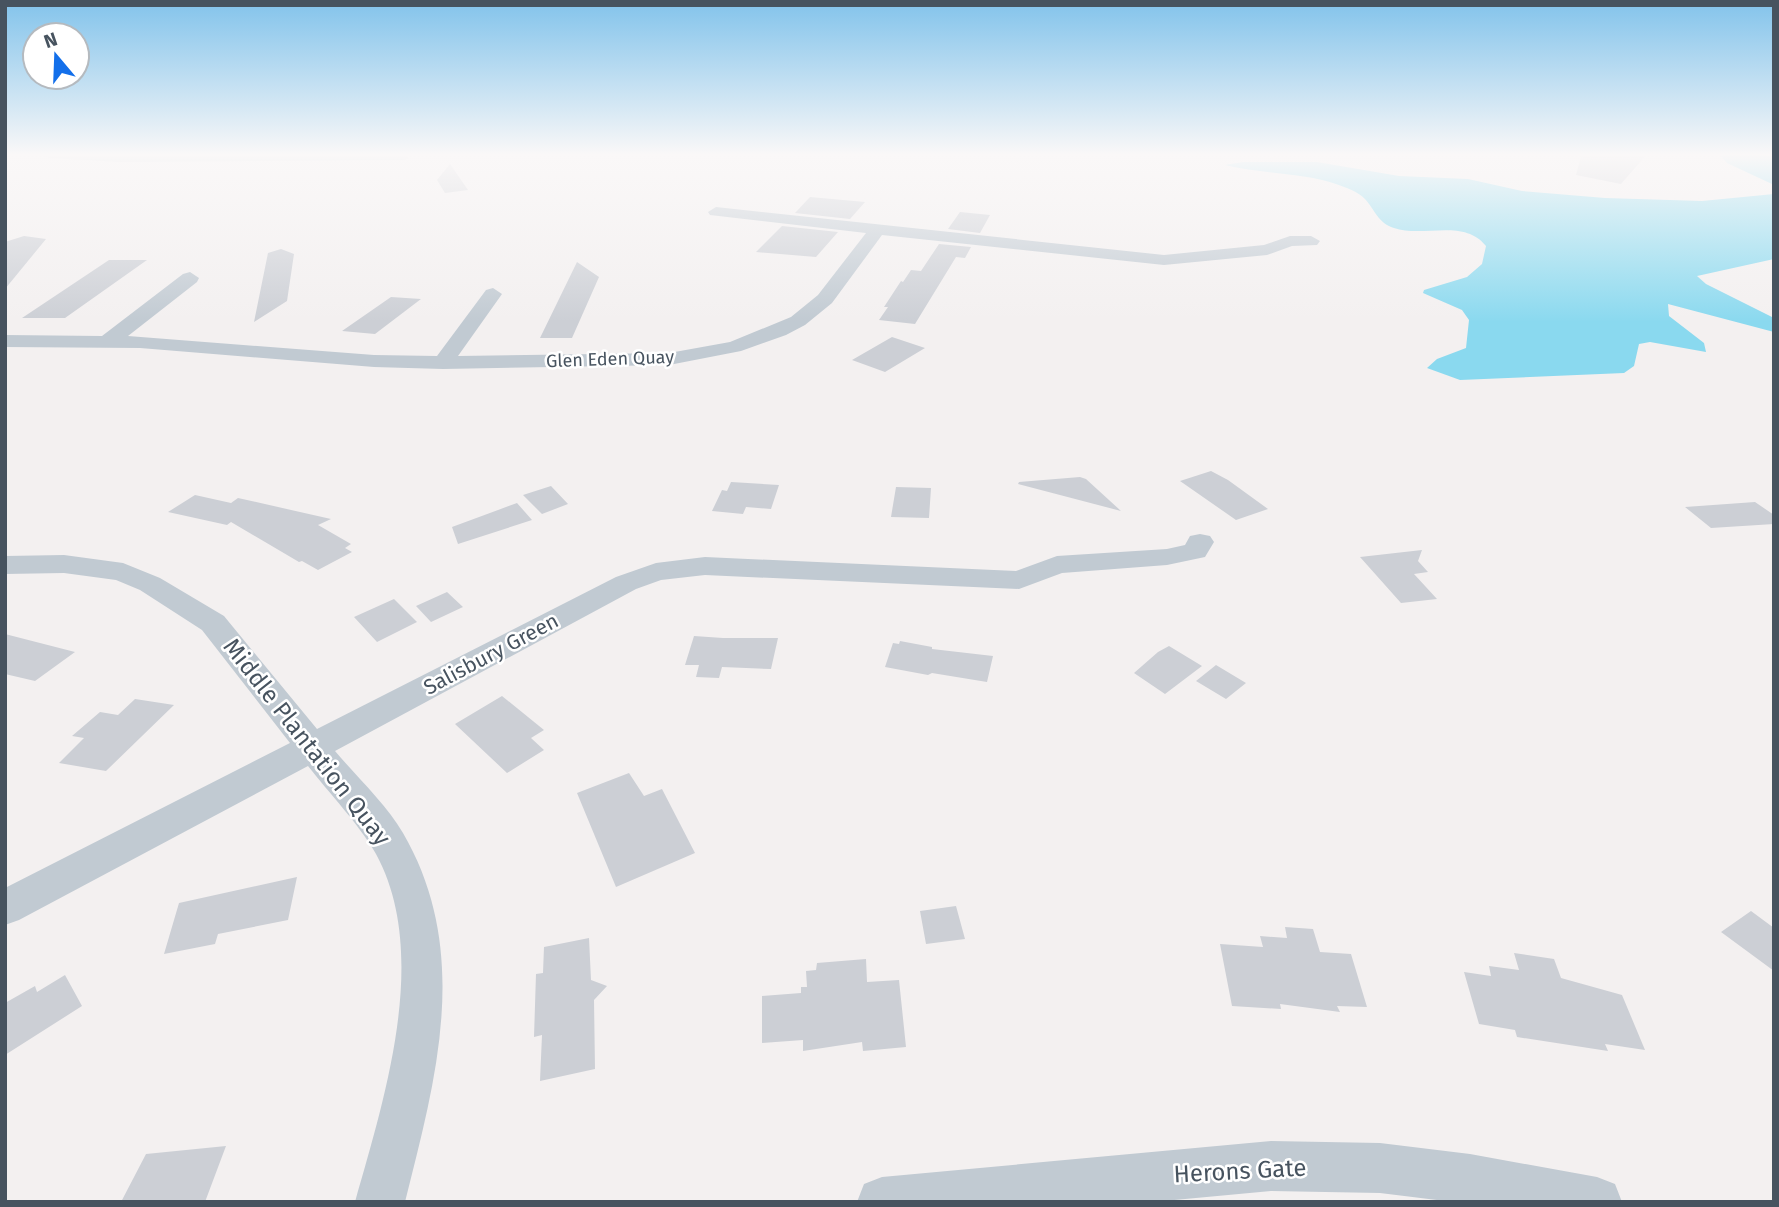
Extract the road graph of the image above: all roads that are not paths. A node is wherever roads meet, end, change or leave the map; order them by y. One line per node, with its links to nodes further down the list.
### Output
1 (716, 212): 2 (street)
2 (879, 228): 3 (street); 8 (street, Glen Eden Quay)
3 (1311, 241)
4 (190, 278): 7 (street)
5 (493, 294): 8 (street)
6 (5, 341): 7 (street, Glen Eden Quay)
7 (108, 341): 8 (street, Glen Eden Quay)
8 (443, 363)
9 (1200, 542): 11 (street, Salisbury Green)
10 (5, 565): 11 (street, Middle Plantation Quay)
11 (314, 747): 12 (street, Salisbury Green); 13 (street, Middle Plantation Quay)
12 (5, 908)
13 (380, 1202)
14 (882, 1202): 15 (street, Herons Gate)
15 (1597, 1202)

